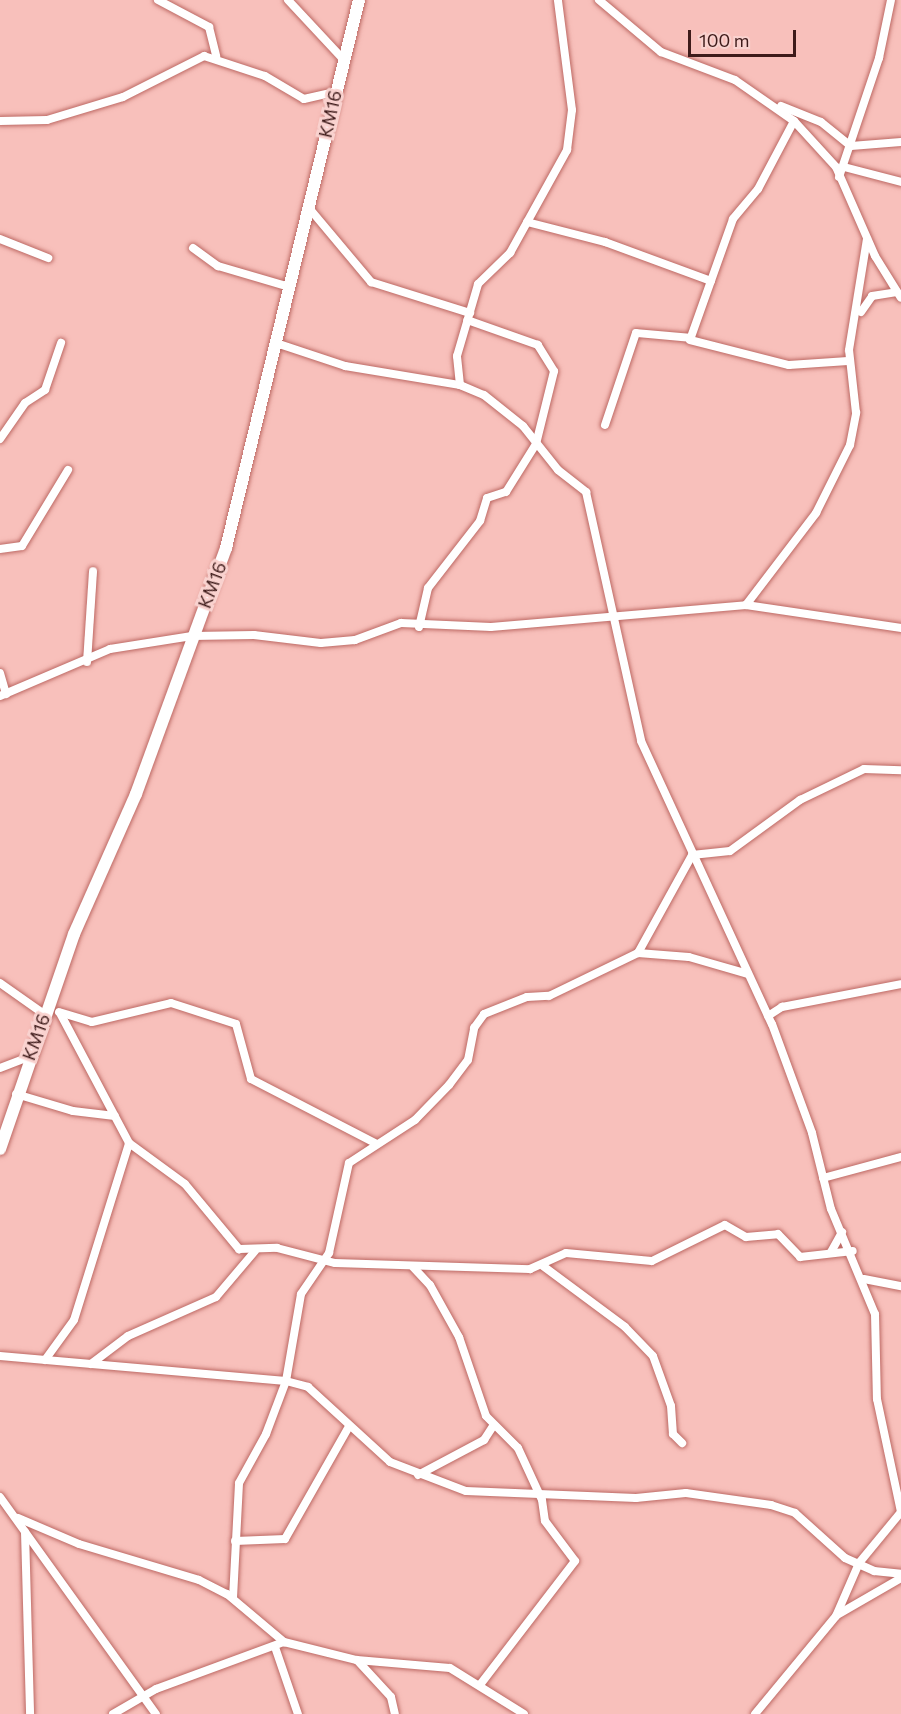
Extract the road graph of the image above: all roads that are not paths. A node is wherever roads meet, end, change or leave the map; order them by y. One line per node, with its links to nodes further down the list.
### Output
1 (158, 0): 7 (street)
2 (288, 0): 8 (street)
3 (359, 0): 8 (street, KM16)
4 (558, 0): 19 (street)
5 (599, 0): 10 (street)
6 (891, 0): 14 (street)
7 (216, 56): 9 (street); 11 (street)
8 (343, 59): 9 (street, KM16)
9 (335, 92): 18 (street, KM16)
10 (778, 105): 12 (street); 14 (street)
11 (0, 121)
12 (794, 121): 16 (street); 24 (street)
13 (901, 142): 14 (street)
14 (851, 146): 15 (street)
15 (844, 167): 16 (street); 17 (street)
16 (839, 177): 20 (street)
17 (901, 183)
18 (309, 208): 25 (street, KM16); 27 (street)
19 (527, 222): 24 (street); 27 (street)
20 (867, 238): 26 (street); 28 (street)
21 (0, 239): 23 (street)
22 (193, 248): 25 (street)
23 (48, 258)
24 (711, 281): 29 (street)
25 (290, 287): 31 (street, KM16)
26 (899, 295): 28 (street)
27 (469, 317): 33 (street); 36 (street)
28 (858, 318): 32 (street)
29 (691, 338): 32 (street); 34 (street)
30 (61, 343): 35 (street)
31 (276, 343): 33 (street); 44 (street, KM16)
32 (848, 361): 40 (street)
33 (460, 385): 36 (street)
34 (605, 425)
35 (0, 439)
36 (536, 444): 41 (street); 42 (street)
37 (68, 470): 38 (street)
38 (0, 549)
39 (93, 571): 45 (street)
40 (746, 605): 41 (street); 43 (street)
41 (617, 618): 42 (street); 49 (street)
42 (418, 627): 44 (street)
43 (901, 628)
44 (192, 636): 45 (street); 54 (street, KM16)
45 (87, 662): 47 (street)
46 (0, 673): 47 (street)
47 (3, 695)
48 (901, 770): 49 (street)
49 (695, 859): 50 (street); 51 (street)
50 (638, 953): 51 (street); 62 (street)
51 (747, 974): 56 (street)
52 (0, 983): 54 (street)
53 (901, 984): 56 (street)
54 (46, 1010): 55 (street); 57 (street, KM16)
55 (60, 1013): 60 (street); 62 (street)
56 (768, 1016): 65 (street)
57 (29, 1057): 58 (street); 59 (street, KM16)
58 (0, 1068)
59 (16, 1094): 60 (street); 63 (street, KM16)
60 (115, 1116): 61 (street)
61 (129, 1143): 67 (street); 76 (street)
62 (375, 1143): 70 (street)
63 (0, 1149)
64 (901, 1157): 65 (street)
65 (823, 1178): 66 (street)
66 (842, 1232): 68 (street); 69 (street)
67 (255, 1251): 70 (street); 77 (street)
68 (853, 1251): 69 (street); 73 (street)
69 (831, 1252): 71 (street)
70 (324, 1261): 72 (street); 78 (street)
71 (543, 1266): 72 (street); 81 (street)
72 (412, 1267): 79 (street)
73 (864, 1279): 74 (street); 85 (street)
74 (901, 1286)
75 (0, 1356): 76 (street)
76 (45, 1360): 77 (street)
77 (91, 1364): 78 (street)
78 (286, 1381): 80 (street); 88 (street)
79 (494, 1426): 82 (street); 83 (street)
80 (348, 1428): 82 (street); 88 (street)
81 (682, 1443)
82 (418, 1475): 83 (street)
83 (538, 1494): 89 (street); 98 (street)
84 (0, 1497): 86 (street)
85 (901, 1512): 89 (street)
86 (18, 1518): 87 (street); 92 (street)
87 (25, 1531): 99 (street); 100 (street)
88 (235, 1542): 91 (street)
89 (859, 1563): 90 (street); 94 (street)
90 (901, 1576): 94 (street)
91 (231, 1581): 92 (street); 93 (street)
92 (218, 1589): 93 (street)
93 (233, 1598): 95 (street)
94 (836, 1616): 106 (street)
95 (284, 1642): 96 (street); 97 (street)
96 (274, 1647): 99 (street); 103 (street)
97 (357, 1660): 98 (street); 104 (street)
98 (480, 1685): 105 (street)
99 (143, 1700): 101 (street); 102 (street)
100 (30, 1714)
101 (113, 1714)
102 (156, 1714)
103 (298, 1714)
104 (395, 1714)
105 (524, 1714)
106 (755, 1714)

